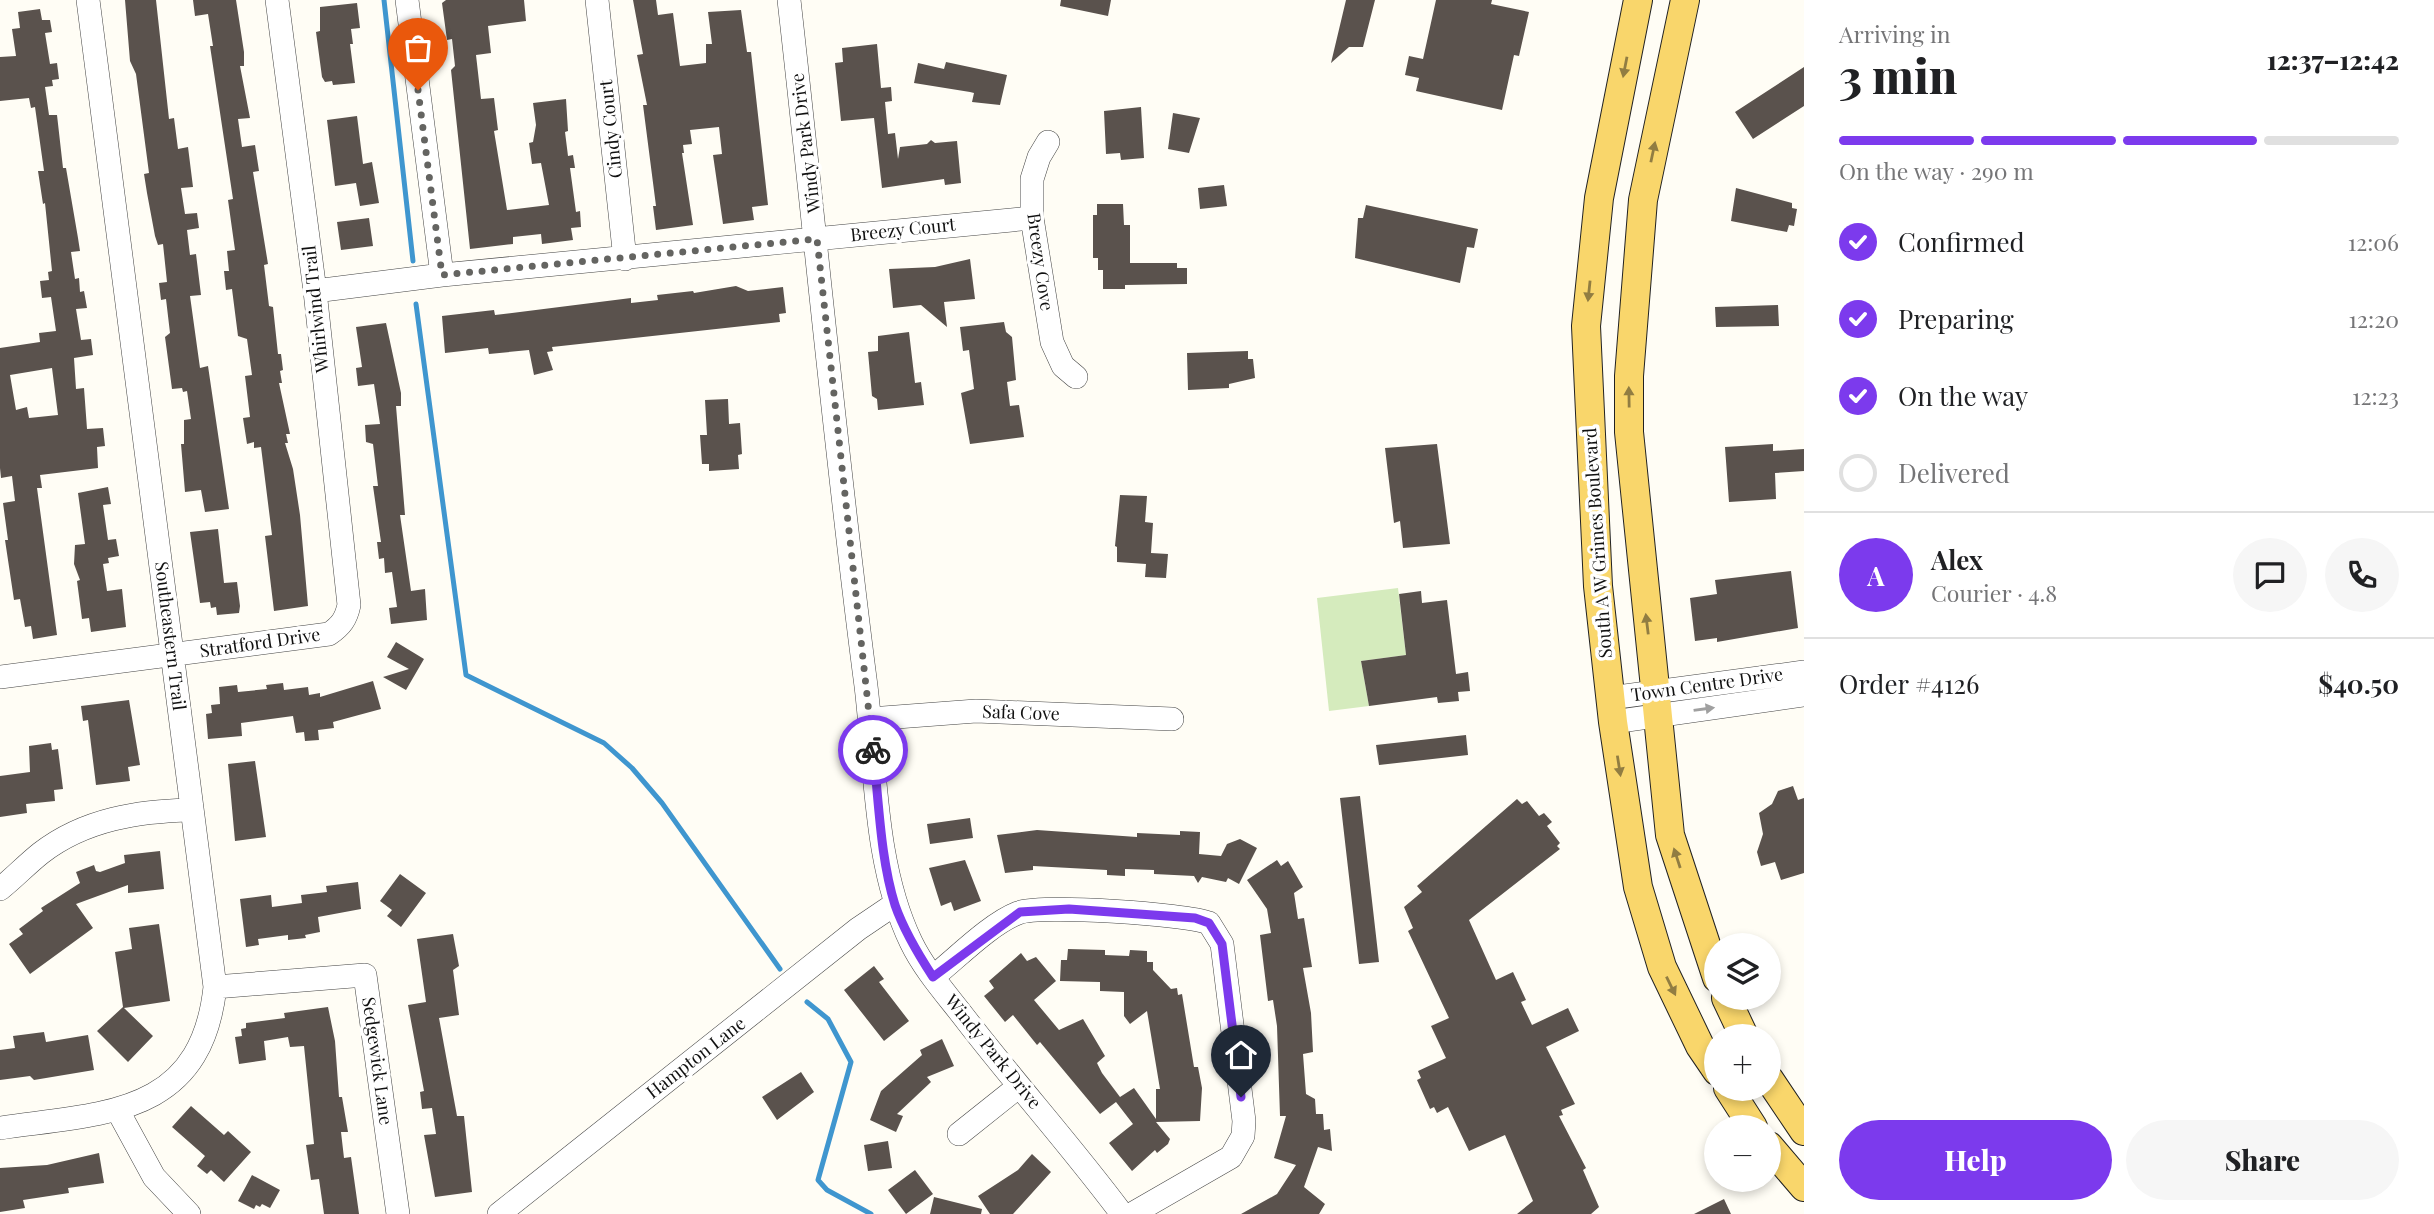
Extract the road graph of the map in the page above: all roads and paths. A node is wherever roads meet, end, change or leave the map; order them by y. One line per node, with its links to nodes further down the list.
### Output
1 (88, 0): 16 (street, Southeastern Trail)
2 (277, 0): 13 (street, Whirlwind Trail)
3 (407, 0): 12 (street)
4 (597, 0): 11 (street, Cindy Court)
5 (789, 0): 10 (street, Windy Park Drive)
6 (1689, 5): 20 (main road, one-way to 6)
7 (1633, 7): 21 (main road, South A W Grimes Boulevard, one-way to 21)
8 (1048, 142): 9 (street, Breezy Cove)
9 (1032, 218): 10 (street, Breezy Court); 14 (street, Breezy Cove)
10 (817, 239): 11 (street, Breezy Court); 22 (street, Windy Park Drive)
11 (625, 259): 12 (street, Breezy Court)
12 (442, 275): 13 (street, Breezy Court)
13 (315, 291): 15 (street, Whirlwind Trail)
14 (1076, 377)
15 (346, 618): 16 (street, Stratford Drive)
16 (172, 656): 18 (street, Stratford Drive); 24 (street, Southeastern Trail)
17 (1804, 672): 20 (street, Town Centre Drive)
18 (0, 677)
19 (1804, 695): 20 (street, Town Centre Drive, one-way to 19)
20 (1657, 704): 21 (street, Town Centre Drive); 27 (main road, one-way to 20)
21 (1611, 710): 30 (main road, South A W Grimes Boulevard, one-way to 30)
22 (870, 719): 23 (street, Safa Cove); 26 (street, Windy Park Drive)
23 (1171, 719)
24 (192, 810): 25 (street); 29 (street, Southeastern Trail)
25 (0, 889)
26 (895, 904): 28 (street, Windy Park Drive); 41 (street, Hampton Lane)
27 (1704, 938)
28 (933, 977): 31 (street, Windy Park Drive); 43 (street)
29 (215, 988): 33 (street, Southeastern Trail); 40 (street, Sedgewick Lane)
30 (1704, 1051)
31 (1018, 1087): 36 (street); 42 (street, Windy Park Drive)
32 (1781, 1097): 35 (main road)
33 (118, 1111): 34 (street, Southeastern Trail); 39 (street)
34 (0, 1128)
35 (1804, 1131)
36 (959, 1135)
37 (1781, 1160): 38 (main road)
38 (1804, 1187)
39 (189, 1214)
40 (398, 1214)
41 (499, 1214)
42 (1122, 1214)
43 (1132, 1214)

